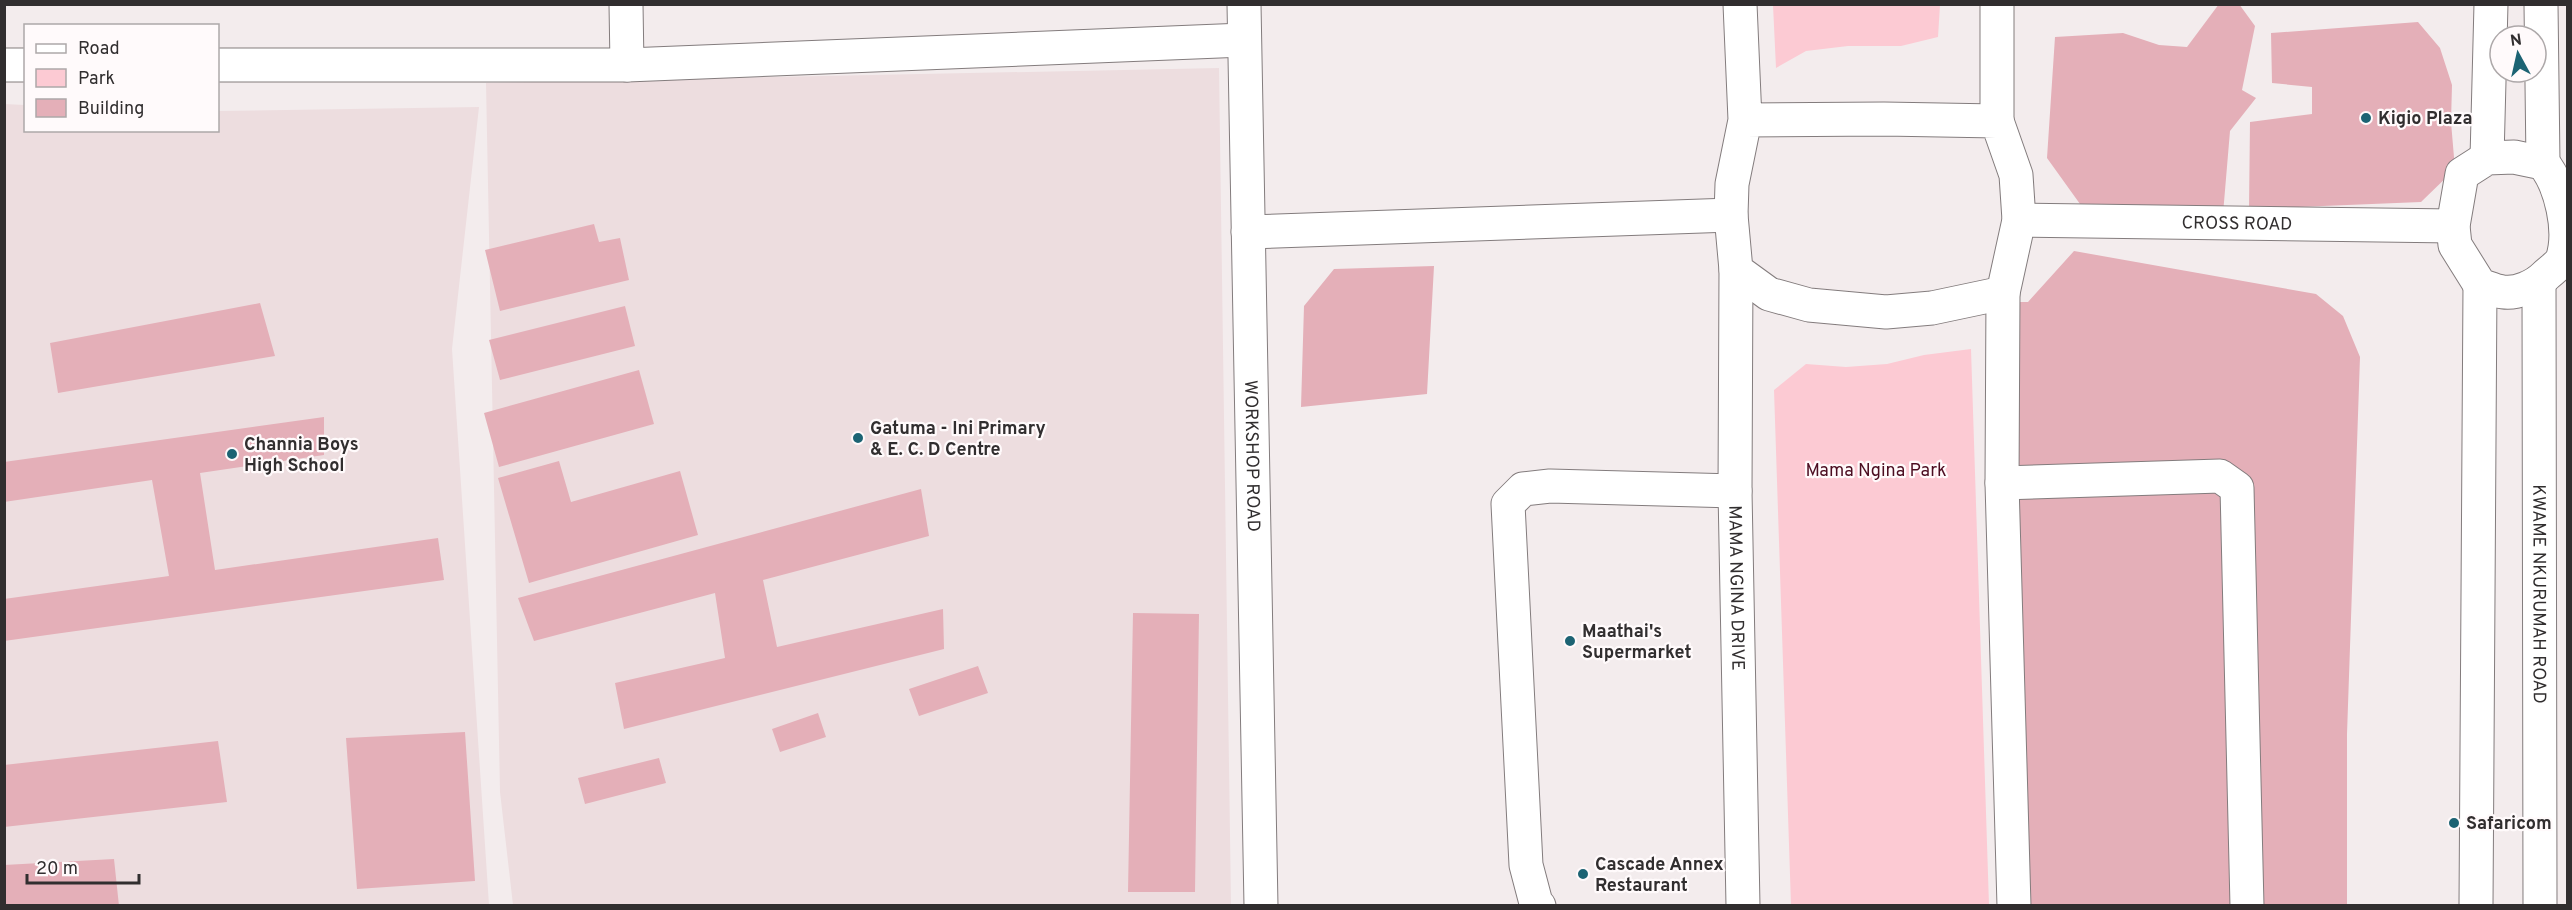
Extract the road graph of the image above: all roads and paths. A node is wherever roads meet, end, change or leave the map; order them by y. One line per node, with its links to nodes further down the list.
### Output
1 (626, 4): 11 (street)
2 (1244, 4): 7 (street, WORKSHOP ROAD)
3 (1740, 4): 12 (street, MAMA NGINA DRIVE)
4 (1997, 4): 13 (street)
5 (2491, 4): 14 (street)
6 (2541, 4): 15 (street)
7 (1244, 40): 11 (street); 20 (street, WORKSHOP ROAD)
8 (4, 65): 9 (street)
9 (24, 65)
10 (219, 65): 11 (street)
11 (627, 65)
12 (1745, 120): 13 (street); 16 (street, MAMA NGINA DRIVE)
13 (1997, 121): 18 (street)
14 (2487, 158): 15 (street); 19 (street)
15 (2543, 163): 17 (street)
16 (1731, 215): 20 (street); 21 (street, MAMA NGINA DRIVE)
17 (2567, 216): 22 (street)
18 (2019, 220): 19 (street, CROSS ROAD); 24 (street)
19 (2453, 226): 23 (street)
20 (1248, 232): 27 (street, WORKSHOP ROAD)
21 (1736, 270): 24 (street); 26 (street, MAMA NGINA DRIVE)
22 (2540, 282): 23 (street); 33 (street, KWAME NKURUMAH ROAD)
23 (2480, 285): 32 (street)
24 (2003, 293): 25 (street)
25 (2002, 483): 30 (street); 31 (street)
26 (1735, 491): 28 (street); 29 (street, MAMA NGINA DRIVE)
27 (1261, 906)
28 (1539, 906)
29 (1743, 906)
30 (2014, 906)
31 (2247, 906)
32 (2476, 906)
33 (2540, 906)

